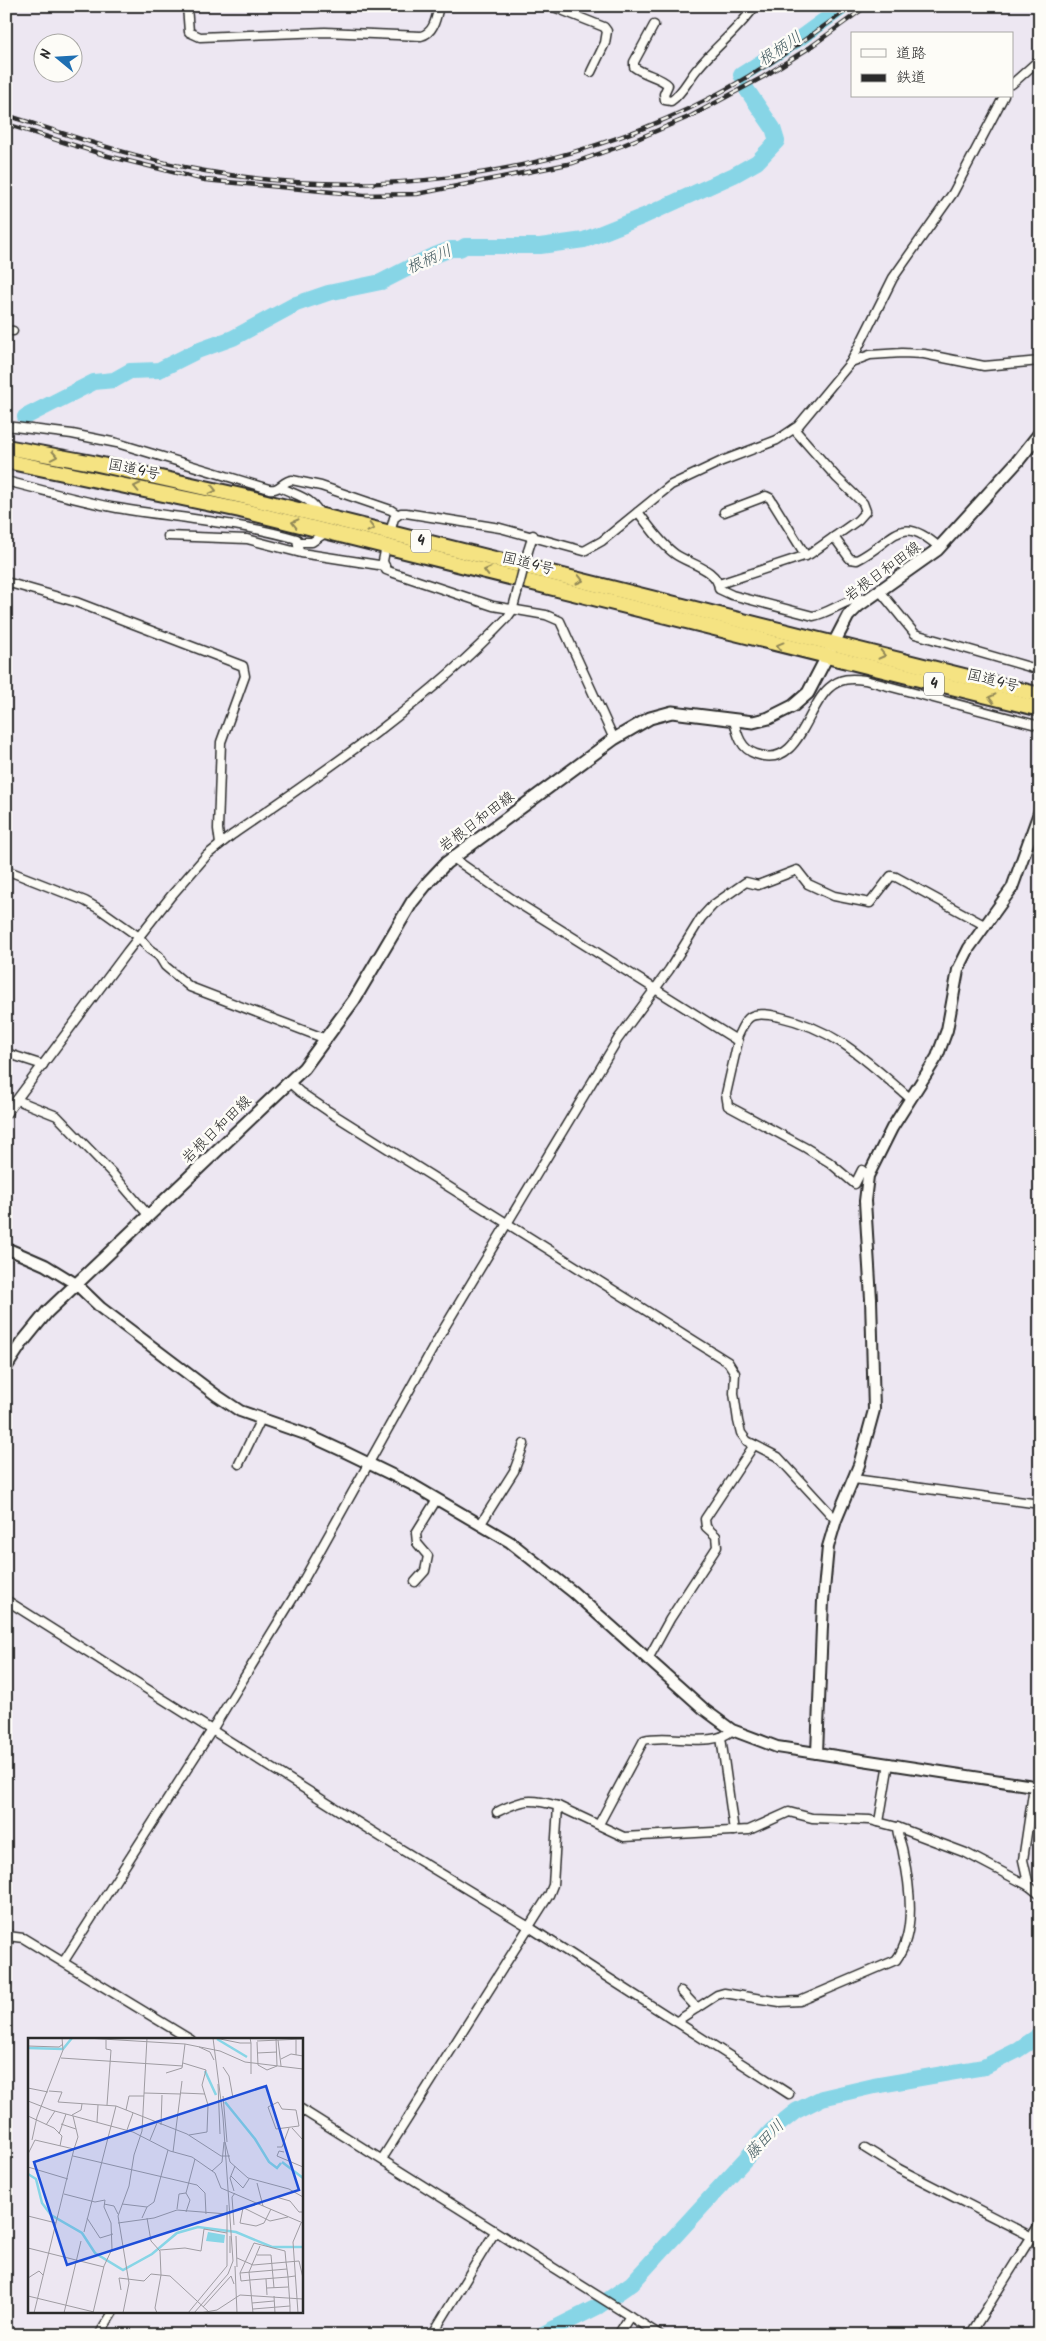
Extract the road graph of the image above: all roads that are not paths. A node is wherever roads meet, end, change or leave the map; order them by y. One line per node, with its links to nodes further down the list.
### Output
1 (187, 6): 2 (street)
2 (440, 6)
3 (551, 6): 7 (street)
4 (754, 6): 5 (street)
5 (654, 25)
6 (1040, 59): 8 (street)
7 (591, 72)
8 (1014, 82)
9 (1003, 98): 11 (street)
10 (1040, 361): 11 (street)
11 (851, 362): 13 (street)
12 (6, 426): 18 (street)
13 (794, 429): 19 (street); 26 (street)
14 (1040, 433): 29 (main road, 岩根日和田線)
15 (6, 447): 22 (highway, 国道4号 / 4, one-way to 22)
16 (6, 461): 23 (highway, 国道4号 / 4, one-way to 16)
17 (6, 481): 28 (street)
18 (280, 487): 21 (street); 22 (street)
19 (638, 512): 24 (street); 34 (street)
20 (724, 512): 31 (street)
21 (397, 514): 24 (street); 27 (street)
22 (321, 516): 27 (highway, 国道4号 / 4, one-way to 27)
23 (328, 532): 27 (highway, 国道4号 / 4); 28 (street)
24 (532, 535): 38 (street, bridge)
25 (168, 536): 30 (street)
26 (834, 537): 29 (street); 31 (street)
27 (388, 540): 32 (street); 39 (highway, 国道4号 / 4, one-way to 39); 41 (highway, 国道4号 / 4, one-way to 27)
28 (299, 542): 30 (street)
29 (940, 548): 35 (main road, 岩根日和田線)
30 (299, 552): 32 (street)
31 (806, 556): 34 (street)
32 (385, 566): 38 (street)
33 (6, 582): 49 (street)
34 (719, 584): 36 (street)
35 (880, 591): 36 (main road, 岩根日和田線); 42 (street)
36 (868, 599): 39 (main road, 岩根日和田線)
37 (1040, 602): 40 (street)
38 (512, 611): 47 (street); 49 (street)
39 (835, 643): 41 (main road, 岩根日和田線); 43 (highway, 国道4号 / 4, one-way to 43)
40 (1040, 643)
41 (827, 658): 44 (highway, 国道4号 / 4, one-way to 41); 45 (main road, 岩根日和田線)
42 (1039, 668)
43 (1040, 695)
44 (1040, 710)
45 (734, 720): 46 (street); 47 (main road, 岩根日和田線)
46 (1040, 726)
47 (614, 739): 50 (main road, 岩根日和田線)
48 (1040, 810): 52 (street)
49 (220, 844): 53 (street)
50 (453, 858): 54 (street); 55 (main road, 岩根日和田線)
51 (6, 870): 53 (street)
52 (986, 926): 54 (street); 60 (street)
53 (139, 937): 55 (street); 58 (street)
54 (654, 988): 56 (street); 65 (street)
55 (326, 1039): 59 (main road, 岩根日和田線)
56 (736, 1040): 60 (street); 63 (street)
57 (6, 1053): 58 (street)
58 (43, 1065): 61 (street)
59 (289, 1082): 64 (main road, 岩根日和田線); 65 (street)
60 (911, 1099): 63 (street)
61 (17, 1100): 62 (street); 64 (street)
62 (6, 1114)
63 (868, 1176): 74 (street)
64 (149, 1216): 67 (main road, 岩根日和田線)
65 (506, 1223): 71 (street); 73 (street)
66 (6, 1248): 67 (street)
67 (76, 1284): 68 (main road, 岩根日和田線); 69 (street)
68 (6, 1366)
69 (261, 1419): 72 (street); 73 (street)
70 (524, 1444): 78 (street)
71 (754, 1445): 77 (street); 81 (street)
72 (238, 1464)
73 (369, 1464): 75 (street); 82 (street)
74 (854, 1479): 76 (street); 77 (street)
75 (437, 1499): 78 (street); 79 (street)
76 (1040, 1504)
77 (836, 1520): 85 (street)
78 (480, 1525): 81 (street)
79 (415, 1582)
80 (6, 1600): 82 (street)
81 (648, 1659): 83 (street)
82 (212, 1730): 96 (street); 98 (street)
83 (732, 1730): 84 (street); 85 (street)
84 (721, 1737): 91 (street); 93 (street)
85 (817, 1753): 86 (street)
86 (889, 1763): 87 (street); 90 (street)
87 (1037, 1787): 94 (street)
88 (558, 1806): 89 (street); 91 (street); 96 (street)
89 (497, 1812)
90 (879, 1822): 92 (street); 93 (street)
91 (600, 1824): 93 (street)
92 (898, 1827): 94 (street); 100 (street)
93 (734, 1831)
94 (1029, 1886): 95 (street)
95 (1040, 1895)
96 (530, 1927): 101 (street); 106 (street)
97 (7, 1939): 98 (street)
98 (64, 1961): 102 (street)
99 (681, 1991): 100 (street)
100 (697, 2008): 101 (street)
101 (677, 2021): 103 (street)
102 (188, 2038)
103 (789, 2094)
104 (302, 2110): 106 (street)
105 (865, 2148): 109 (street)
106 (382, 2159): 108 (street)
107 (1040, 2223): 109 (street)
108 (495, 2232): 112 (street); 114 (street)
109 (1032, 2236): 110 (street); 117 (street)
110 (1040, 2241)
111 (112, 2314): 113 (street)
112 (627, 2314): 115 (street); 116 (street)
113 (99, 2335)
114 (432, 2335)
115 (618, 2335)
116 (660, 2335)
117 (970, 2335)

